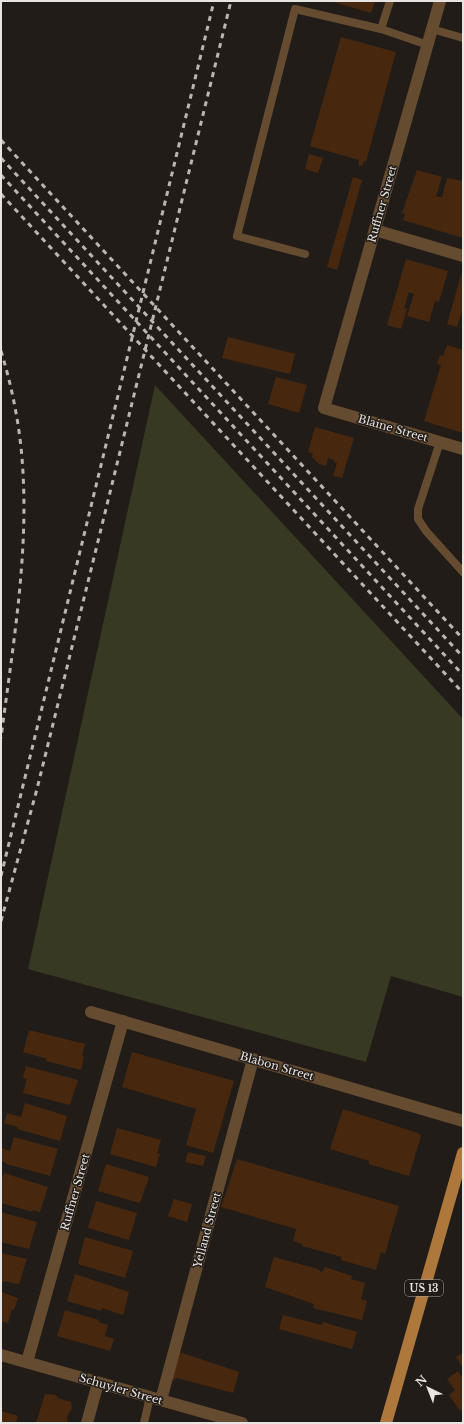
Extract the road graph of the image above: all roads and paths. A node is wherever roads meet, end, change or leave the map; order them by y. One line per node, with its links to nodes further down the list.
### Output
1 (390, 1): 3 (lane)
2 (440, 1): 4 (street, Ruffner Street)
3 (381, 29): 6 (lane); 8 (lane)
4 (432, 29): 5 (lane); 6 (street, Ruffner Street)
5 (463, 38)
6 (428, 45): 7 (street, Ruffner Street)
7 (375, 230): 9 (street); 10 (street, Ruffner Street)
8 (305, 254)
9 (463, 256)
10 (324, 408): 11 (street, Blaine Street)
11 (440, 442): 12 (street, Blaine Street); 13 (lane)
12 (463, 449)
13 (463, 572)
14 (91, 1012): 15 (street, Blabon Street)
15 (123, 1021): 16 (street, Blabon Street); 20 (street, Ruffner Street)
16 (253, 1059): 17 (street, Blabon Street); 22 (street, Yelland Street)
17 (463, 1121)
18 (463, 1153): 26 (main road, US 13)
19 (1, 1355): 20 (street, Schuyler Street)
20 (27, 1362): 21 (street, Schuyler Street)
21 (98, 1383): 22 (street, Schuyler Street); 23 (street)
22 (155, 1399): 24 (lane); 25 (street, Schuyler Street)
23 (87, 1423)
24 (144, 1423)
25 (242, 1423)
26 (386, 1423)

